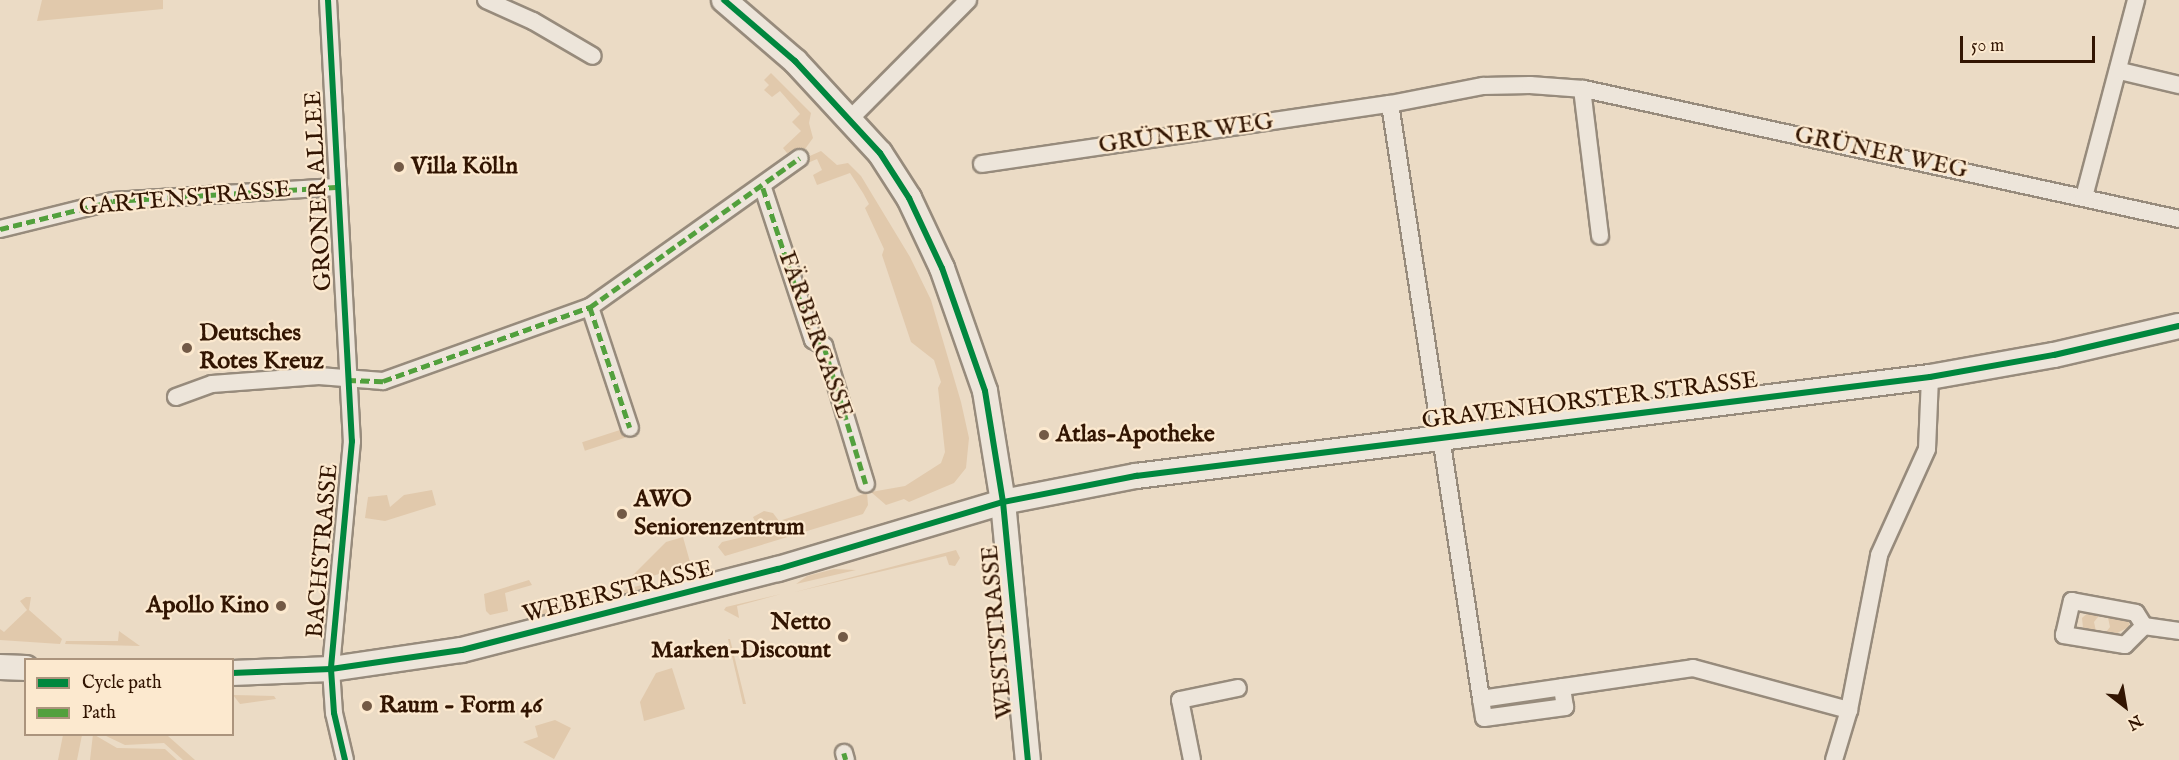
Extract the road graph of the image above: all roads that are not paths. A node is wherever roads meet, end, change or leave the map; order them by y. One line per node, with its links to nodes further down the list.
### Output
1 (328, 0): 14 (street, GRONER ALLEE)
2 (486, 0): 6 (street)
3 (724, 0): 11 (main road, WESTSTRASSE)
4 (968, 0): 11 (street)
5 (2136, 0): 7 (street)
6 (593, 56)
7 (2120, 71): 8 (street); 16 (street)
8 (2179, 85)
9 (1582, 89): 10 (street, GRÜNER WEG); 16 (street, GRÜNER WEG); 19 (street)
10 (1390, 104): 13 (street, GRÜNER WEG); 26 (street)
11 (850, 118): 28 (main road, WESTSTRASSE)
12 (800, 158): 15 (street)
13 (982, 164)
14 (336, 187): 18 (street, GARTENSTRASSE); 23 (street, GRONER ALLEE)
15 (763, 188): 20 (street); 27 (street, FÄRBERGASSE)
16 (2084, 197): 17 (street, GRÜNER WEG)
17 (2179, 219)
18 (0, 229)
19 (1600, 236)
20 (590, 307): 23 (street); 25 (street)
21 (2179, 326): 22 (main road, GRAVENHORSTER STRASSE)
22 (1930, 377): 26 (main road, GRAVENHORSTER STRASSE); 36 (street)
23 (347, 380): 24 (street); 33 (street, BACHSTRASSE)
24 (176, 397)
25 (630, 428)
26 (1443, 436): 28 (main road, GRAVENHORSTER STRASSE); 36 (street)
27 (866, 484)
28 (1004, 502): 33 (main road, WEBERSTRASSE); 38 (main road, WESTSTRASSE)
29 (2144, 626): 30 (street)
30 (2179, 632)
31 (0, 667): 32 (main road)
32 (24, 668)
33 (330, 669): 34 (main road, WEBERSTRASSE); 37 (street, BACHSTRASSE)
34 (234, 674)
35 (1238, 688): 39 (street)
36 (1849, 710): 40 (street)
37 (345, 760)
38 (1028, 760)
39 (1192, 760)
40 (1834, 760)

